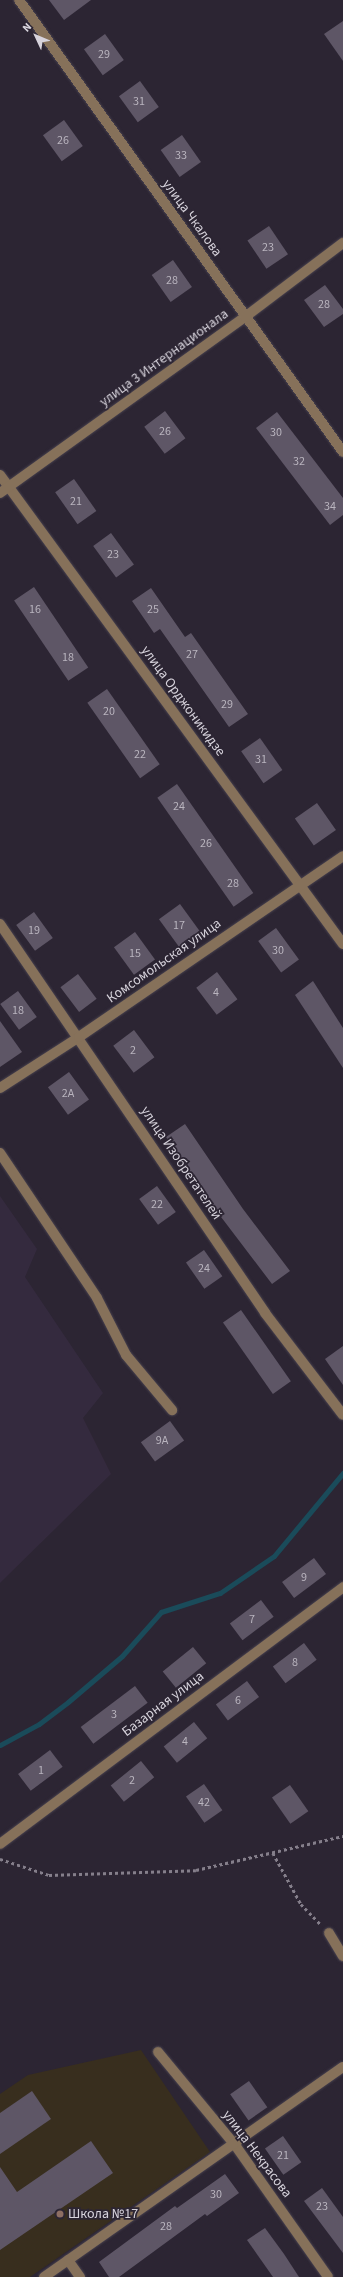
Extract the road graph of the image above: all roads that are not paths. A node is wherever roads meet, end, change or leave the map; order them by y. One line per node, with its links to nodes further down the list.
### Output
1 (19, 0): 3 (street, улица Чкалова)
2 (343, 243): 3 (street, улица 3 Интернационала)
3 (245, 317): 4 (street, улица Чкалова); 6 (street, улица 3 Интернационала)
4 (343, 452)
5 (0, 475): 6 (street, улица Орджоникидзе)
6 (8, 487): 7 (street, улица 3 Интернационала); 9 (street, улица Орджоникидзе)
7 (0, 493)
8 (343, 856): 9 (street, Комсомольская улица)
9 (300, 884): 11 (street, улица Орджоникидзе); 12 (street, Комсомольская улица)
10 (0, 924): 12 (street, улица Изобретателей)
11 (343, 944)
12 (79, 1037): 13 (street, Комсомольская улица); 16 (street, улица Изобретателей)
13 (0, 1088)
14 (0, 1153): 15 (street)
15 (172, 1410)
16 (343, 1415)
17 (343, 1587): 18 (street, Базарная улица)
18 (0, 1844)
19 (329, 1933): 20 (street)
20 (343, 1956)
21 (158, 2052): 23 (street, улица Некрасова)
22 (343, 2067): 23 (street)
23 (235, 2145): 24 (street); 27 (street, улица Некрасова)
24 (68, 2260): 25 (street); 26 (street)
25 (44, 2277)
26 (80, 2277)
27 (328, 2277)

